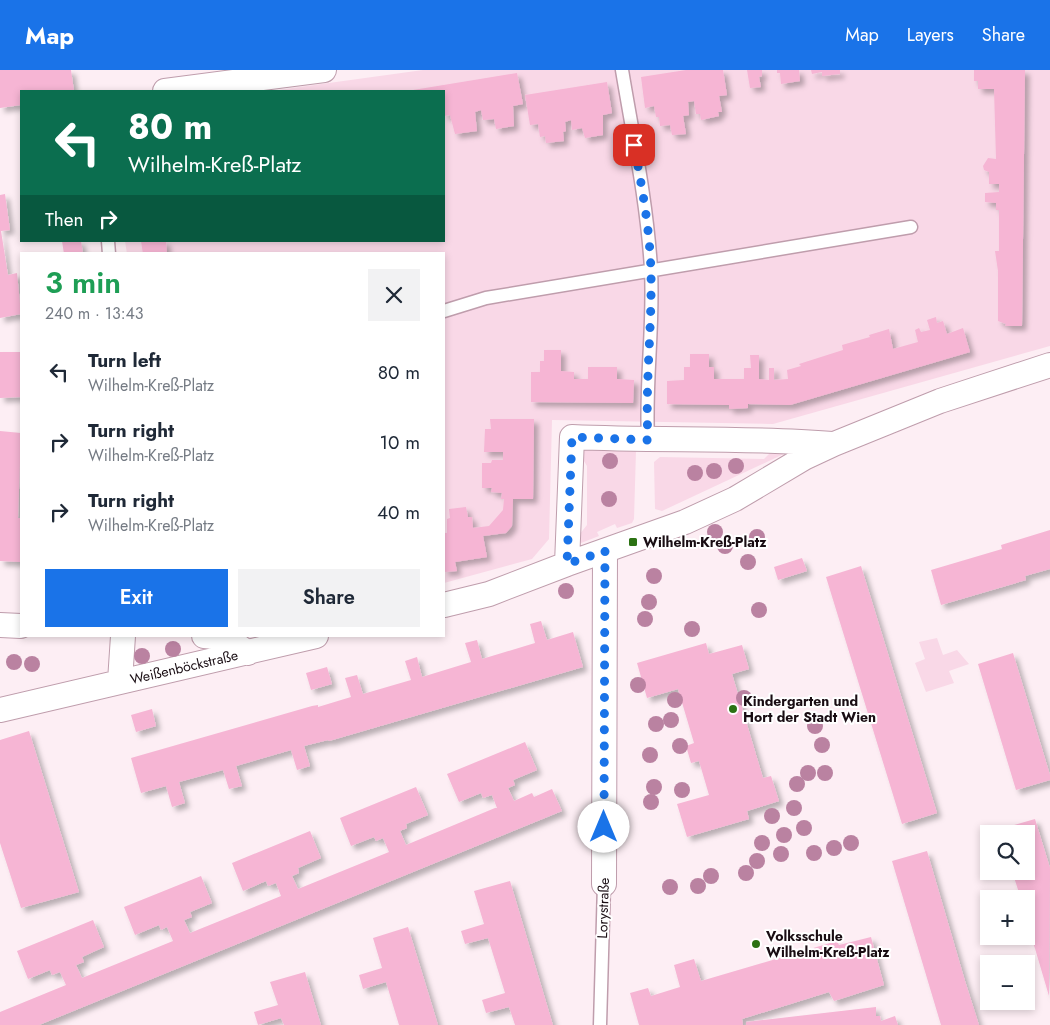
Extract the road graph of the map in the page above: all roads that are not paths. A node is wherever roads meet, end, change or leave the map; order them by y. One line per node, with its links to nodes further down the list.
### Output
1 (324, 70): 3 (street)
2 (622, 70): 6 (lane)
3 (193, 78): 4 (street)
4 (167, 90)
5 (911, 227): 6 (lane)
6 (651, 271): 7 (lane); 9 (lane)
7 (445, 311)
8 (1050, 365): 10 (street)
9 (648, 440): 10 (street); 12 (street)
10 (834, 444): 11 (street)
11 (605, 551): 12 (street); 22 (street, Lorystraße)
12 (567, 564): 13 (street)
13 (445, 605)
14 (0, 625): 15 (street)
15 (20, 626)
16 (123, 637): 20 (street, Weißenböckstraße)
17 (215, 637): 19 (street, Weißenböckstraße)
18 (312, 637): 19 (street, Weißenböckstraße)
19 (248, 653): 20 (street, Weißenböckstraße)
20 (120, 681): 21 (street, Weißenböckstraße)
21 (0, 710)
22 (604, 884): 23 (lane, Lorystraße)
23 (600, 1025)

